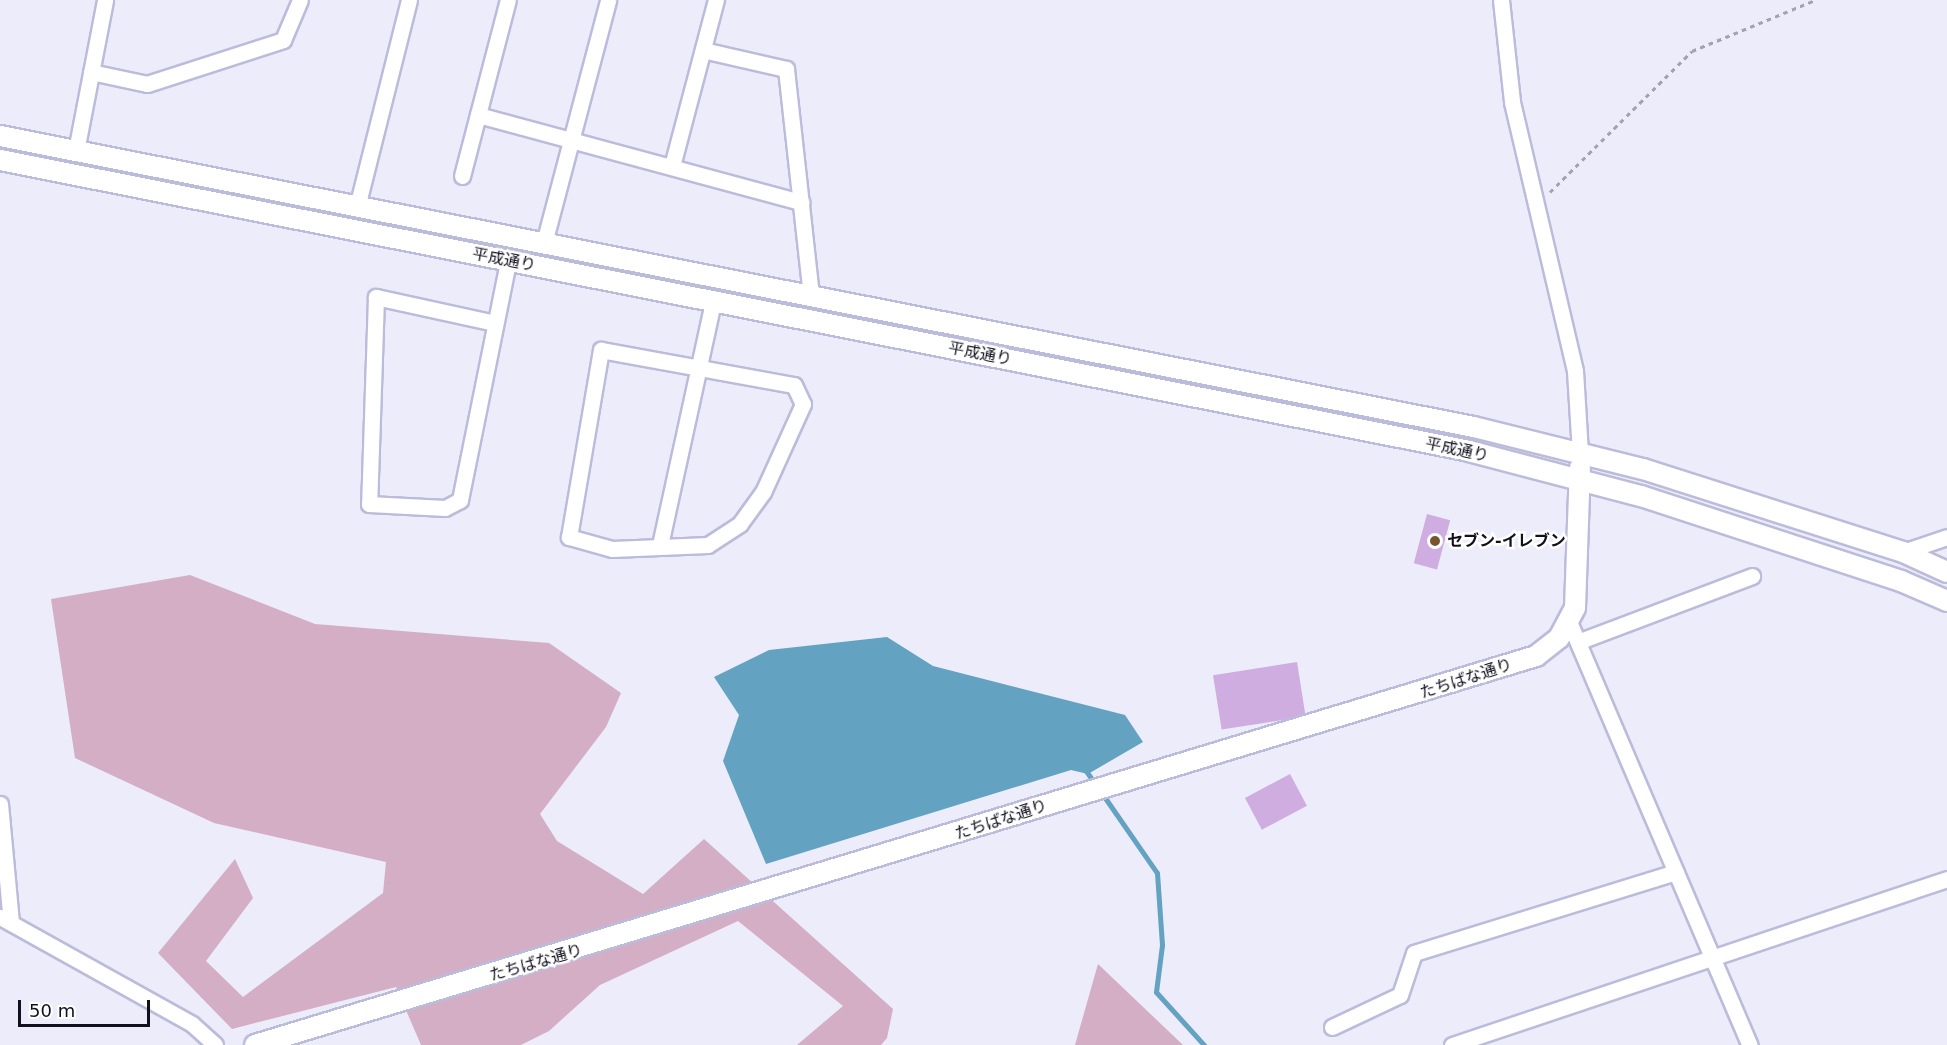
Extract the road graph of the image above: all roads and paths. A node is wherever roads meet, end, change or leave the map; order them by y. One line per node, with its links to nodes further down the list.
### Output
1 (105, 0): 10 (street)
2 (300, 0): 10 (street)
3 (409, 0): 20 (street)
4 (508, 0): 11 (street)
5 (608, 0): 13 (street)
6 (716, 0): 9 (street)
7 (1501, 0): 19 (street)
8 (1815, 0): 19 (path)
9 (703, 50): 16 (street); 18 (street)
10 (91, 72): 14 (street)
11 (478, 115): 13 (street); 17 (street)
12 (0, 136): 14 (street, 平成通り)
13 (571, 139): 16 (street); 21 (street)
14 (76, 151): 20 (street, 平成通り)
15 (0, 160): 22 (street, 平成通り)
16 (672, 166): 18 (street)
17 (462, 176)
18 (801, 202): 23 (street)
19 (1538, 204): 27 (street)
20 (357, 207): 21 (street, 平成通り)
21 (544, 243): 23 (street, 平成通り)
22 (508, 261): 24 (street, 平成通り); 25 (street)
23 (811, 296): 27 (street, 平成通り)
24 (713, 302): 26 (street); 28 (street, 平成通り)
25 (495, 323): 25 (street)
26 (699, 369): 30 (street); 30 (street); 30 (street)
27 (1580, 453): 28 (street, たちばな通り); 31 (street, 平成通り)
28 (1580, 480): 34 (street, 平成通り); 35 (street, たちばな通り)
29 (1947, 537): 31 (street)
30 (660, 546)
31 (1903, 552): 32 (street, 平成通り)
32 (1947, 572)
33 (1752, 576): 36 (street)
34 (1947, 601)
35 (1569, 624): 36 (street); 43 (street, たちばな通り)
36 (1580, 641): 38 (street)
37 (0, 804): 40 (street)
38 (1676, 872): 41 (street); 42 (street)
39 (1947, 879): 41 (street)
40 (6, 920): 44 (street)
41 (1711, 957): 46 (street); 47 (street)
42 (1332, 1027)
43 (280, 1042): 45 (street, たちばな通り)
44 (215, 1045)
45 (255, 1045)
46 (1452, 1045)
47 (1750, 1045)

